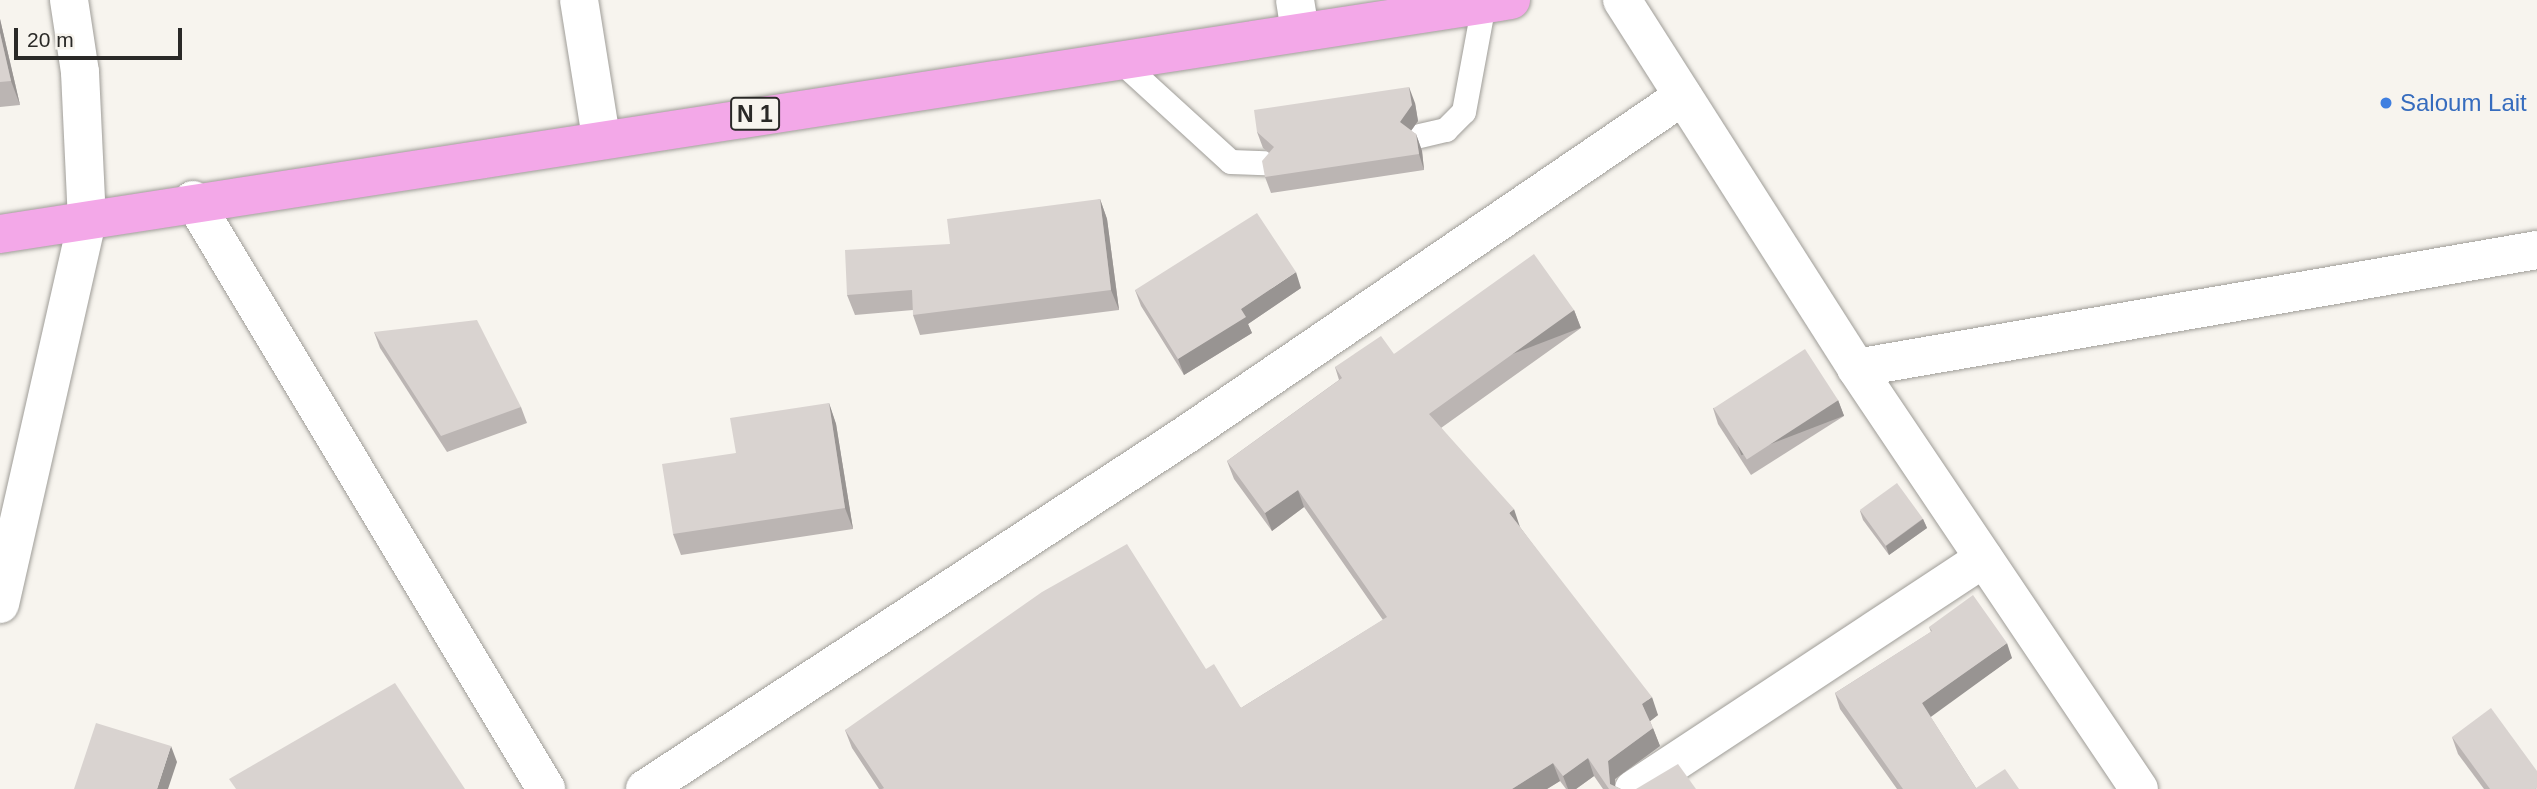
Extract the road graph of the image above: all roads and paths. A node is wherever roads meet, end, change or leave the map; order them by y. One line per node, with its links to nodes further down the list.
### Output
1 (69, 0): 12 (street)
2 (579, 0): 9 (street)
3 (1622, 0): 7 (street)
4 (1498, 2): 5 (highway, N 1); 8 (lane)
5 (1297, 15): 6 (highway, N 1)
6 (1117, 58): 9 (highway, N 1); 10 (lane)
7 (1683, 96): 15 (street); 19 (street)
8 (1420, 136)
9 (601, 138): 11 (highway, N 1)
10 (1265, 163)
11 (193, 200): 12 (highway, N 1); 18 (street)
12 (88, 221): 13 (highway, N 1); 17 (street)
13 (0, 234)
14 (2537, 250): 15 (street)
15 (1856, 368): 16 (street)
16 (1983, 558): 20 (street); 21 (street)
17 (0, 604)
18 (546, 789)
19 (645, 789)
20 (1634, 789)
21 (2139, 789)

